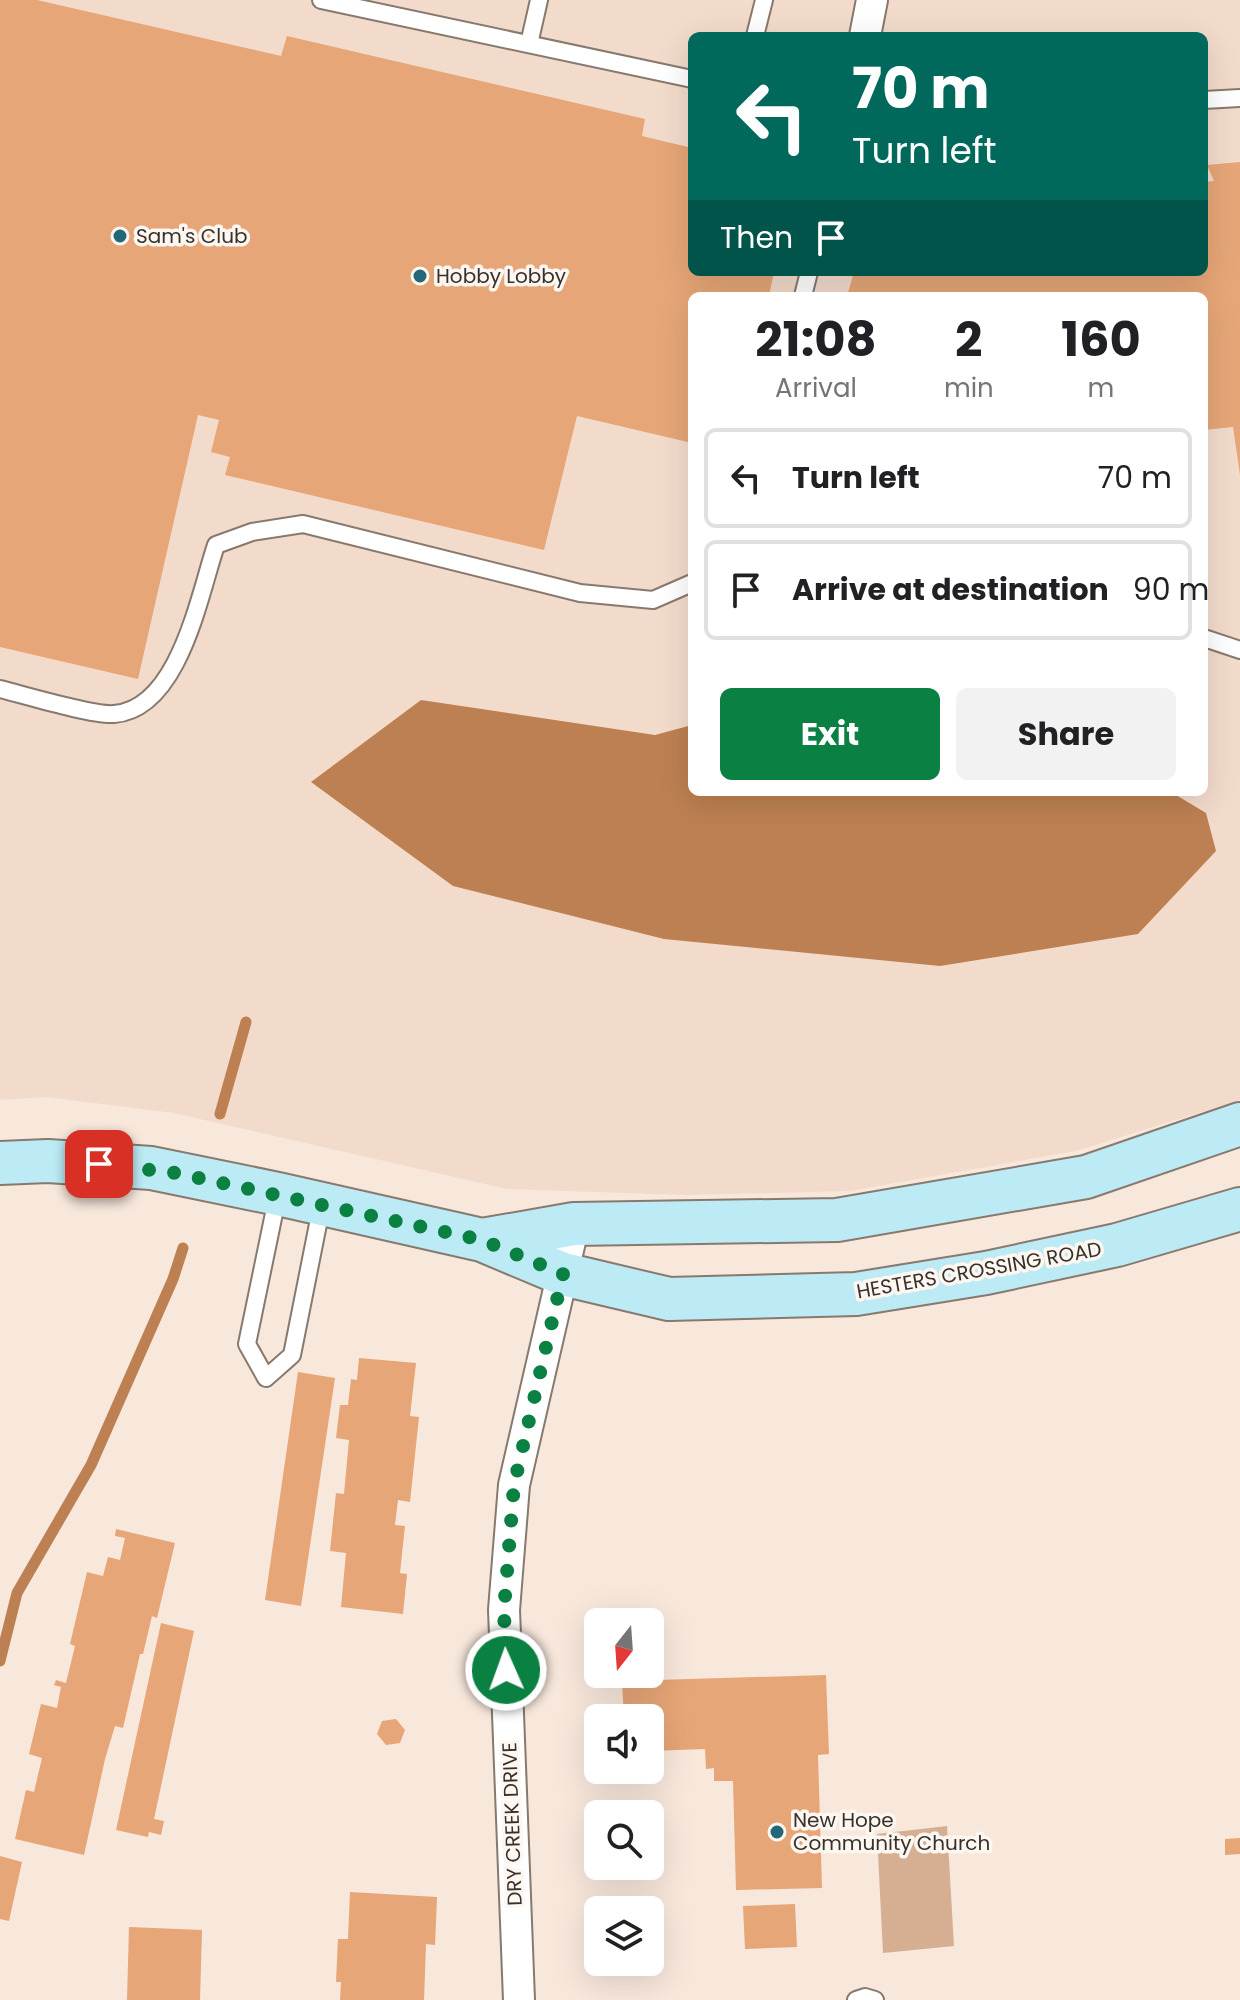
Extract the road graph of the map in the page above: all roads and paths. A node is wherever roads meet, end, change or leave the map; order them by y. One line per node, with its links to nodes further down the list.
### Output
1 (321, 0): 7 (lane)
2 (539, 0): 7 (lane)
3 (764, 0): 5 (lane)
4 (872, 0): 6 (street)
5 (756, 32)
6 (866, 32)
7 (529, 44): 8 (lane)
8 (688, 78)
9 (1240, 98): 10 (lane)
10 (1208, 100)
11 (688, 585): 14 (lane)
12 (1208, 639): 13 (lane)
13 (1240, 650)
14 (0, 689)
15 (1240, 1124): 20 (street, HESTERS CROSSING ROAD)
16 (0, 1163): 17 (street, HESTERS CROSSING ROAD)
17 (278, 1194): 18 (street, HESTERS CROSSING ROAD); 18 (lane)
18 (322, 1203): 21 (street, HESTERS CROSSING ROAD)
19 (1240, 1209): 22 (street, HESTERS CROSSING ROAD)
20 (574, 1224): 21 (street, HESTERS CROSSING ROAD); 22 (street, DRY CREEK DRIVE)
21 (482, 1240): 22 (street, HESTERS CROSSING ROAD)
22 (563, 1274): 23 (street, DRY CREEK DRIVE)
23 (519, 2000)
24 (856, 2000): 25 (lane)
25 (875, 2000)

